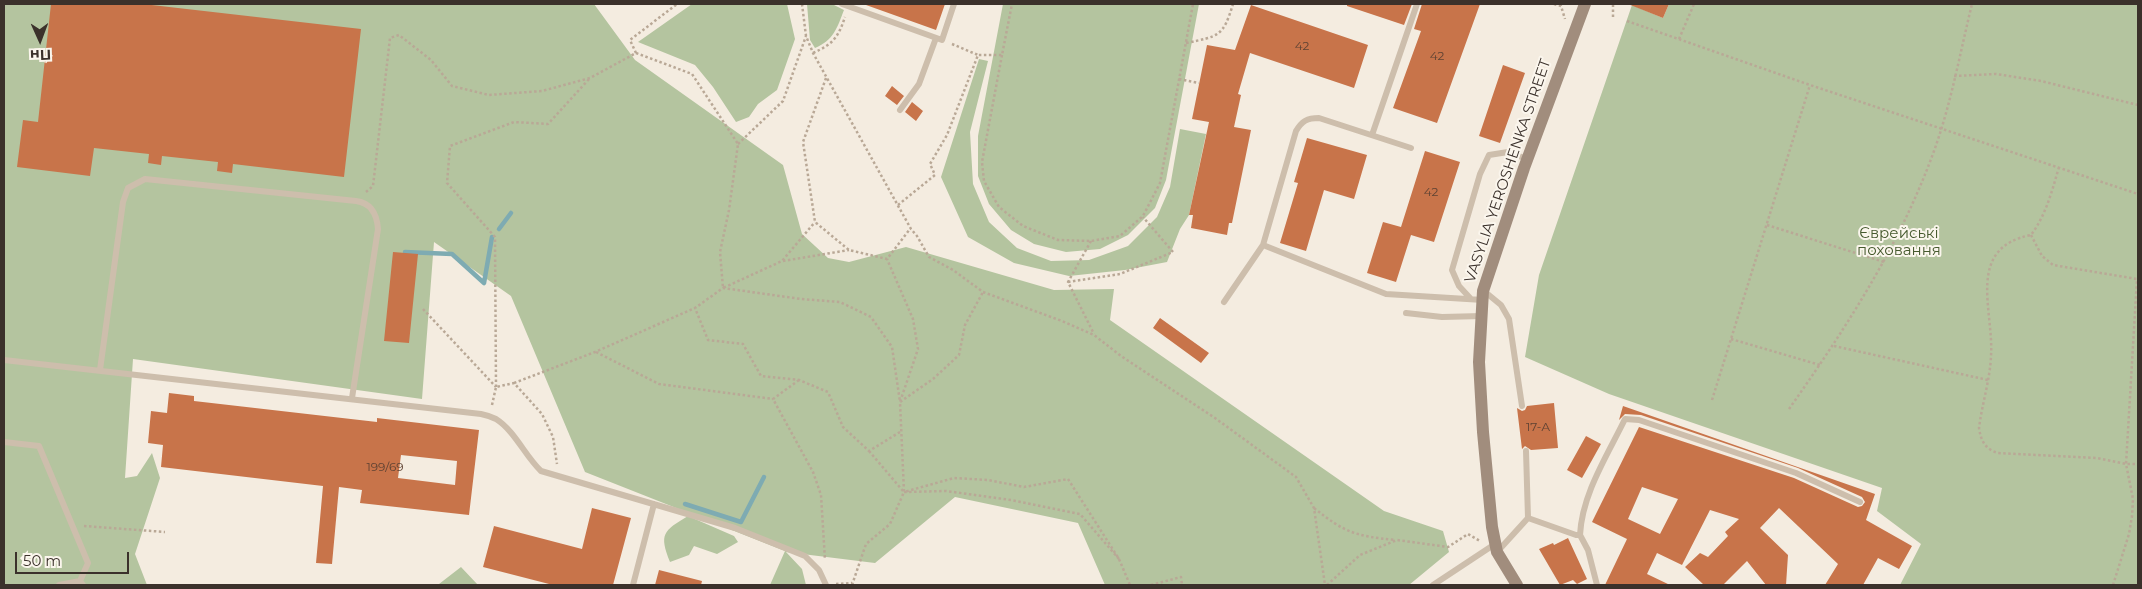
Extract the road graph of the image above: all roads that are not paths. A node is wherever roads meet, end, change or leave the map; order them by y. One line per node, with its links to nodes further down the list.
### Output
1 (954, 4): 5 (lane)
2 (1417, 4): 7 (lane)
3 (1584, 4): 9 (main road, VASYLIA YEROSHENKA STREET)
4 (845, 5): 5 (lane)
5 (939, 39): 6 (lane)
6 (900, 110)
7 (1372, 136): 8 (lane); 10 (lane)
8 (1411, 148)
9 (1527, 159): 11 (main road, VASYLIA YEROSHENKA STREET); 11 (lane)
10 (1263, 246): 11 (lane); 12 (lane)
11 (1479, 297): 14 (main road, VASYLIA YEROSHENKA STREET); 18 (lane)
12 (1224, 302)
13 (1406, 313): 14 (lane)
14 (1482, 316): 25 (main road, VASYLIA YEROSHENKA STREET)
15 (4, 360): 16 (lane)
16 (100, 370): 17 (lane); 17 (lane)
17 (352, 398): 22 (lane)
18 (1522, 406)
19 (4, 442): 26 (lane)
20 (1526, 451): 23 (lane)
21 (1860, 502): 24 (lane)
22 (654, 504): 28 (lane); 29 (lane)
23 (1528, 518): 24 (lane); 25 (lane)
24 (1580, 535): 32 (lane)
25 (1492, 546): 30 (lane); 31 (main road, VASYLIA YEROSHENKA STREET)
26 (81, 583): 27 (lane)
27 (59, 585)
28 (633, 585)
29 (826, 585)
30 (1433, 585)
31 (1517, 585)
32 (1597, 585)

